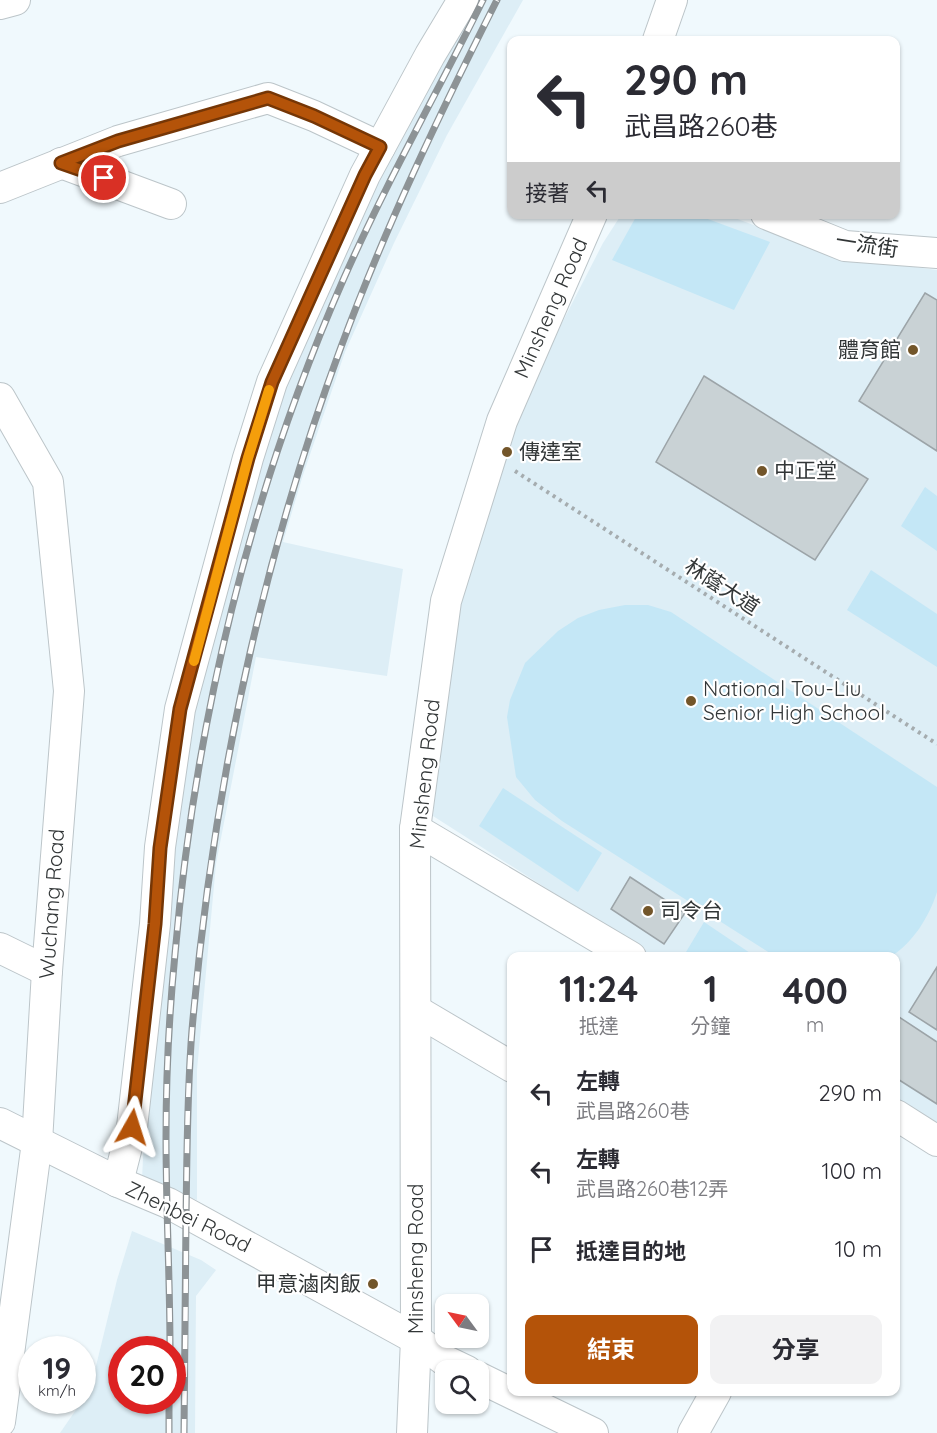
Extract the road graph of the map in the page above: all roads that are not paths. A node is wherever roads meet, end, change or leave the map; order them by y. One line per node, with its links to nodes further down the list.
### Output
1 (15, 0): 4 (street)
2 (463, 0): 6 (street)
3 (672, 0): 5 (street)
4 (0, 4)
5 (659, 36)
6 (380, 147): 7 (street); 24 (street)
7 (61, 163): 8 (street); 9 (street)
8 (0, 188)
9 (171, 204)
10 (590, 219): 14 (street, Minsheng Road)
11 (778, 219): 12 (street, 一流街)
12 (937, 253)
13 (0, 398): 17 (street, Wuchang Road)
14 (415, 828): 16 (street); 18 (street, Minsheng Road)
15 (0, 948): 17 (street)
16 (624, 952)
17 (47, 970): 23 (street, Wuchang Road)
18 (417, 1011): 19 (street); 25 (street, Minsheng Road)
19 (507, 1063)
20 (900, 1118): 22 (street)
21 (0, 1123): 23 (street, Zhenbei Road)
22 (937, 1141)
23 (37, 1142): 24 (street, Zhenbei Road); 31 (street, Wuchang Road)
24 (118, 1182): 25 (street, Zhenbei Road)
25 (416, 1339): 26 (street, Zhenbei Road); 32 (street, Minsheng Road)
26 (444, 1360)
27 (489, 1382): 28 (street)
28 (507, 1391)
29 (517, 1396): 33 (street)
30 (714, 1396): 34 (street)
31 (0, 1422)
32 (412, 1433)
33 (593, 1433)
34 (693, 1433)

